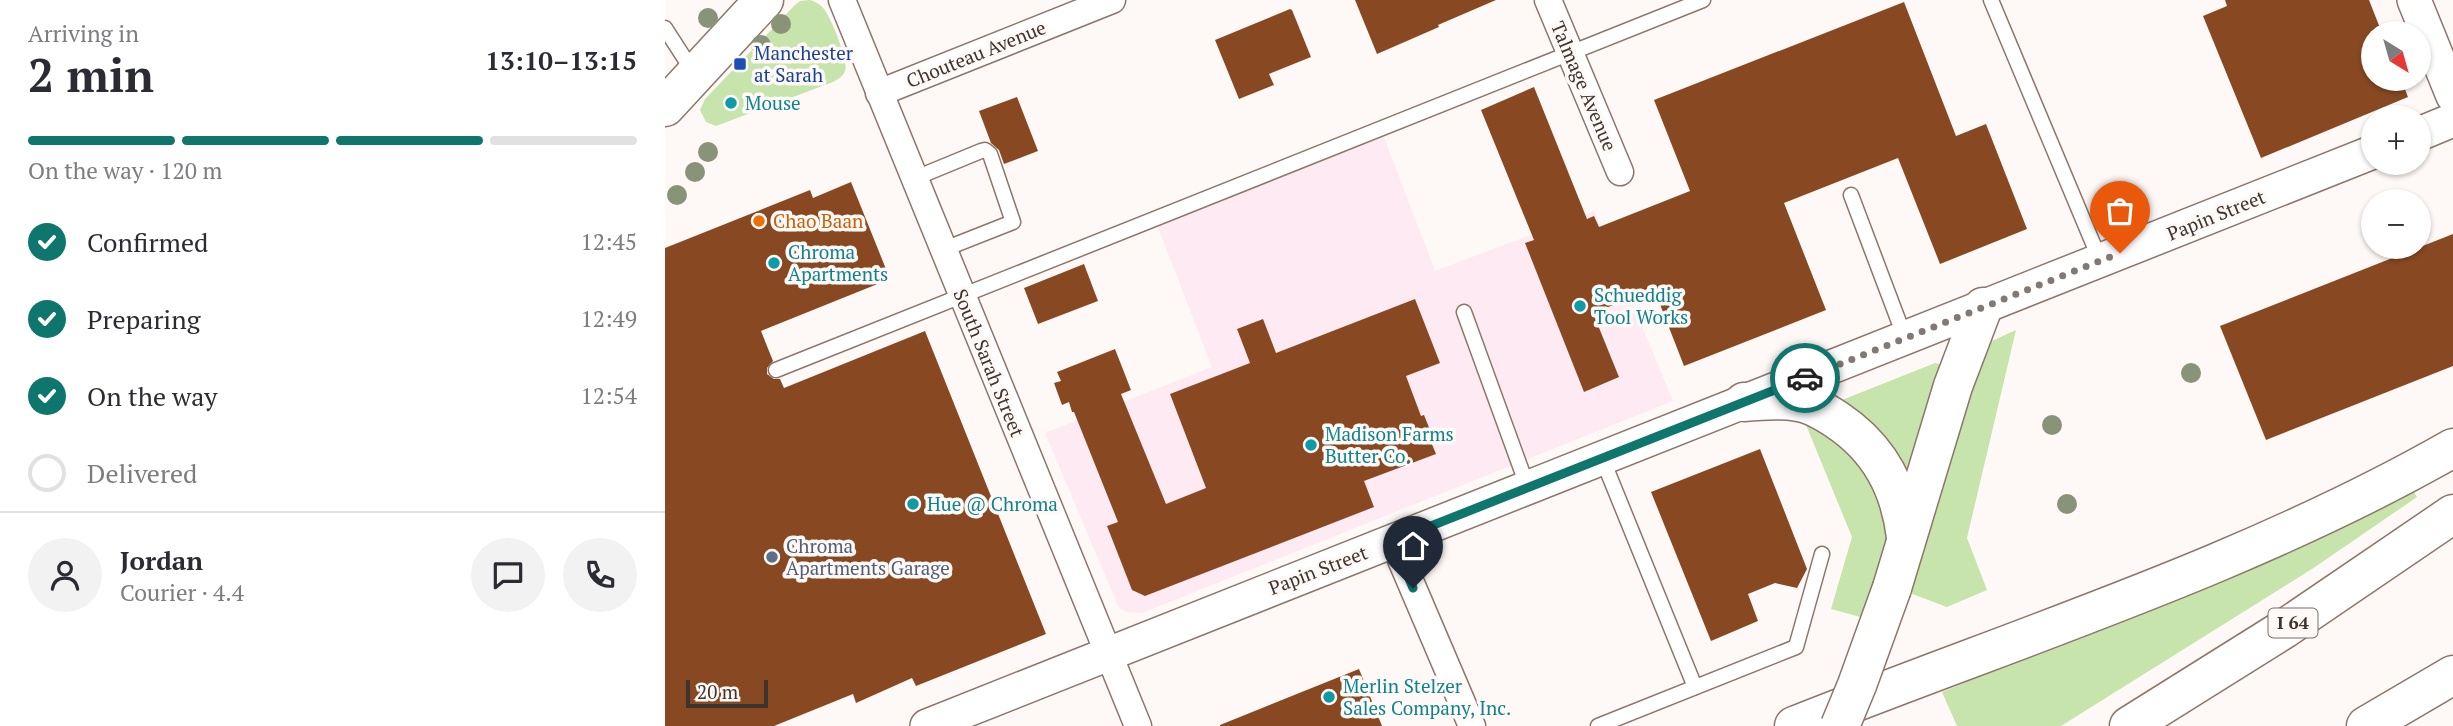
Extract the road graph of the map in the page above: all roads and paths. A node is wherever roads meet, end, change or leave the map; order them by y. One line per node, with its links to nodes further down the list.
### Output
1 (764, 0): 10 (main road)
2 (842, 0): 11 (street, South Sarah Street)
3 (1112, 0): 11 (street, Chouteau Avenue)
4 (1548, 0): 9 (street, Talmage Avenue)
5 (1703, 0): 9 (lane)
6 (1991, 0): 21 (lane)
7 (2414, 0): 12 (street)
8 (665, 28): 10 (lane)
9 (1570, 53): 17 (street, Talmage Avenue); 22 (lane)
10 (695, 74): 13 (main road)
11 (879, 93): 18 (street, South Sarah Street)
12 (2453, 96)
13 (665, 107)
14 (2453, 120): 15 (street)
15 (2431, 129)
16 (2361, 157): 21 (street, Papin Street)
17 (1620, 172)
18 (913, 179): 20 (street, South Sarah Street); 20 (lane)
19 (1851, 195): 25 (lane)
20 (942, 250): 22 (street, South Sarah Street)
21 (2101, 261): 23 (street, Papin Street)
22 (961, 297): 26 (lane); 35 (street, South Sarah Street)
23 (1983, 307): 25 (street, Papin Street); 32 (main road)
24 (1464, 312): 30 (lane)
25 (1905, 338): 27 (street, Papin Street)
26 (776, 370)
27 (1744, 402): 29 (street, Papin Street); 32 (main road)
28 (2453, 448): 43 (main road)
29 (1602, 458): 30 (street, Papin Street); 37 (lane)
30 (1528, 488): 33 (street, Papin Street)
31 (2453, 514): 45 (main road, I 64)
32 (1907, 540): 44 (main road, bridge)
33 (1393, 541): 35 (street, Papin Street); 41 (street)
34 (1822, 554): 37 (lane)
35 (1108, 653): 39 (street, Papin Street); 40 (street, South Sarah Street)
36 (2453, 675): 46 (main road)
37 (1695, 687): 42 (lane)
38 (2453, 698): 47 (main road)
39 (927, 726)
40 (1138, 726)
41 (1472, 726)
42 (1598, 726)
43 (1794, 726)
44 (1840, 726)
45 (2129, 726)
46 (2366, 726)
47 (2418, 726)

